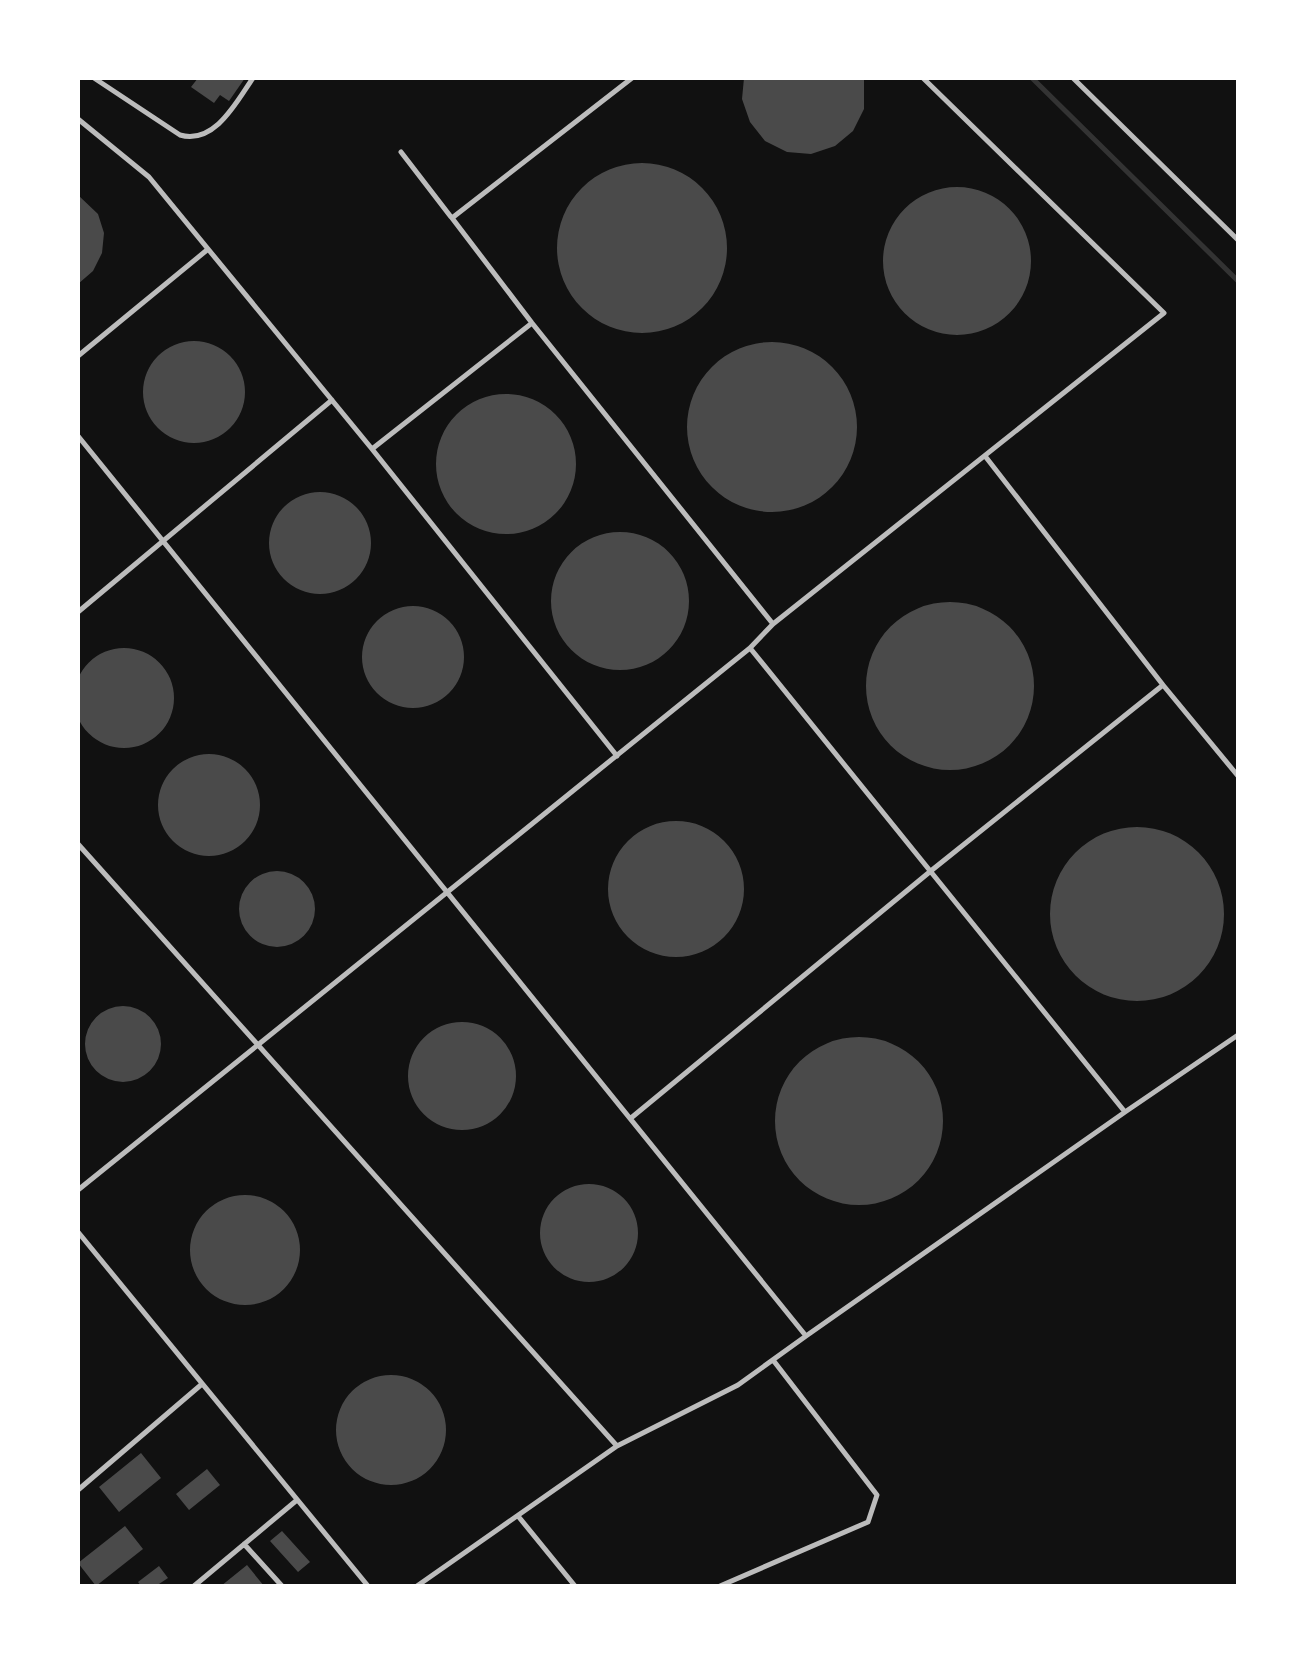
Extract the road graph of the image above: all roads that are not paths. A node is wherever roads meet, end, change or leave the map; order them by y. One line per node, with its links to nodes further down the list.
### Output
1 (94, 78): 2 (lane)
2 (253, 78)
3 (632, 78): 8 (lane)
4 (923, 78): 16 (lane)
5 (1073, 78): 9 (lane)
6 (78, 119): 10 (lane)
7 (401, 152): 8 (lane)
8 (452, 218): 11 (lane)
9 (1238, 240)
10 (207, 250): 12 (lane); 13 (lane)
11 (532, 323): 15 (lane); 19 (lane)
12 (78, 356)
13 (332, 400): 15 (lane); 17 (lane)
14 (78, 436): 17 (lane)
15 (372, 449): 22 (lane)
16 (985, 456): 19 (lane); 21 (lane)
17 (164, 540): 18 (lane); 26 (lane)
18 (78, 612)
19 (773, 624): 20 (lane)
20 (750, 648): 22 (lane); 25 (lane)
21 (1163, 685): 23 (lane); 25 (lane)
22 (617, 756): 26 (lane)
23 (1238, 776)
24 (78, 844): 28 (lane)
25 (932, 870): 29 (lane); 30 (lane)
26 (449, 894): 28 (lane); 30 (lane)
27 (1238, 1035): 29 (lane)
28 (258, 1044): 31 (lane); 36 (lane)
29 (1125, 1112): 33 (lane)
30 (630, 1118): 33 (lane)
31 (78, 1190)
32 (78, 1232): 35 (lane)
33 (806, 1336): 34 (lane)
34 (773, 1360): 36 (lane); 46 (lane)
35 (202, 1384): 37 (lane); 38 (lane)
36 (617, 1446): 39 (lane)
37 (78, 1490)
38 (297, 1500): 40 (lane); 43 (lane)
39 (518, 1516): 44 (lane); 45 (lane)
40 (244, 1544): 41 (lane); 42 (lane)
41 (194, 1586)
42 (282, 1586)
43 (368, 1586)
44 (418, 1586)
45 (575, 1586)
46 (720, 1586)

